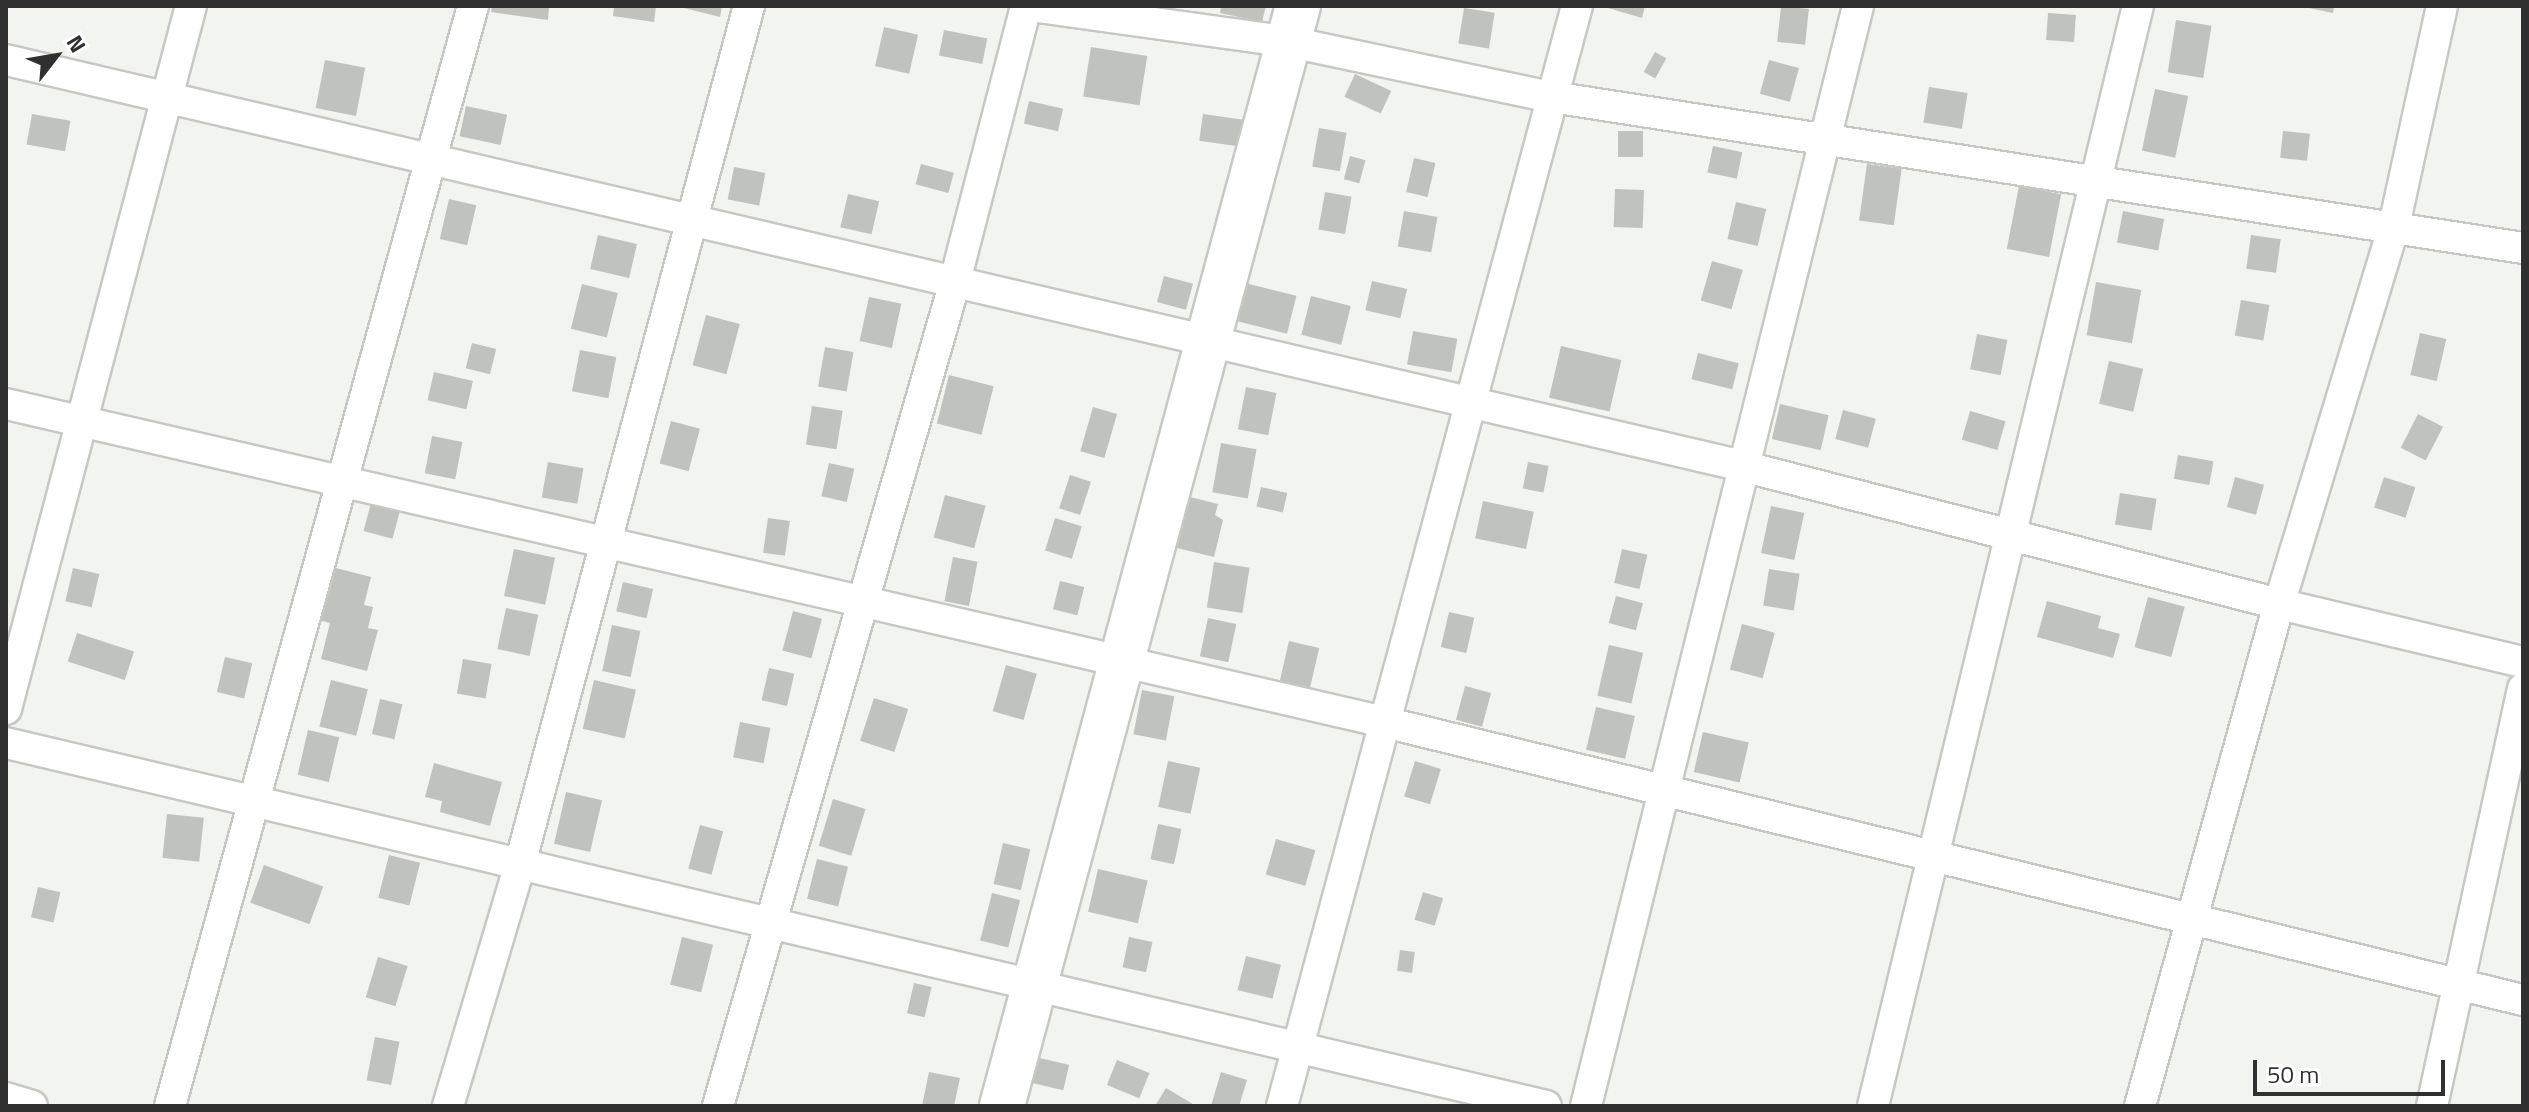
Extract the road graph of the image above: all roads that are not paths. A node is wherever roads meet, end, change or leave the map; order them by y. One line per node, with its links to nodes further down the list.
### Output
1 (191, 6): 11 (street)
2 (473, 6): 14 (street)
3 (749, 6): 16 (street)
4 (1028, 6): 9 (street); 19 (street)
5 (1577, 6): 12 (street)
6 (1858, 6): 13 (street)
7 (2138, 6): 15 (street)
8 (2442, 6): 17 (street)
9 (1294, 24): 12 (street); 20 (main road)
10 (6, 60): 11 (street)
11 (167, 96): 14 (street); 23 (street)
12 (1552, 97): 13 (street); 22 (street)
13 (1825, 139): 15 (street); 24 (street)
14 (431, 159): 16 (street); 25 (street)
15 (2095, 180): 17 (street); 26 (street)
16 (690, 220): 19 (street); 27 (street)
17 (2394, 226): 18 (street); 29 (street)
18 (2523, 248)
19 (954, 285): 20 (street); 28 (street)
20 (1212, 342): 22 (street); 31 (main road)
21 (6, 404): 23 (street)
22 (1470, 404): 24 (street); 34 (street)
23 (81, 425): 25 (street); 33 (street)
24 (1742, 466): 26 (street); 36 (street)
25 (341, 481): 27 (street); 37 (street)
26 (2007, 537): 29 (street); 38 (street)
27 (607, 541): 28 (street); 39 (street)
28 (858, 601): 31 (street); 41 (street)
29 (2279, 604): 30 (street); 40 (street)
30 (2523, 662)
31 (1125, 664): 34 (street); 43 (main road)
32 (2523, 689): 42 (street)
33 (6, 709)
34 (1384, 722): 36 (street); 45 (street)
35 (6, 743): 37 (street)
36 (1661, 790): 38 (street); 54 (street)
37 (251, 801): 39 (street); 48 (street)
38 (1928, 856): 40 (street); 55 (street)
39 (520, 864): 41 (street); 49 (street)
40 (2188, 915): 42 (street); 56 (street)
41 (772, 924): 43 (street); 50 (street)
42 (2462, 985): 44 (street); 57 (street)
43 (1037, 986): 45 (street); 51 (main road)
44 (2523, 1000)
45 (1297, 1047): 52 (street); 53 (street)
46 (6, 1098): 47 (street)
47 (32, 1106)
48 (170, 1106)
49 (448, 1106)
50 (718, 1106)
51 (1002, 1106)
52 (1282, 1106)
53 (1546, 1106)
54 (1586, 1106)
55 (1873, 1106)
56 (2140, 1106)
57 (2432, 1106)

